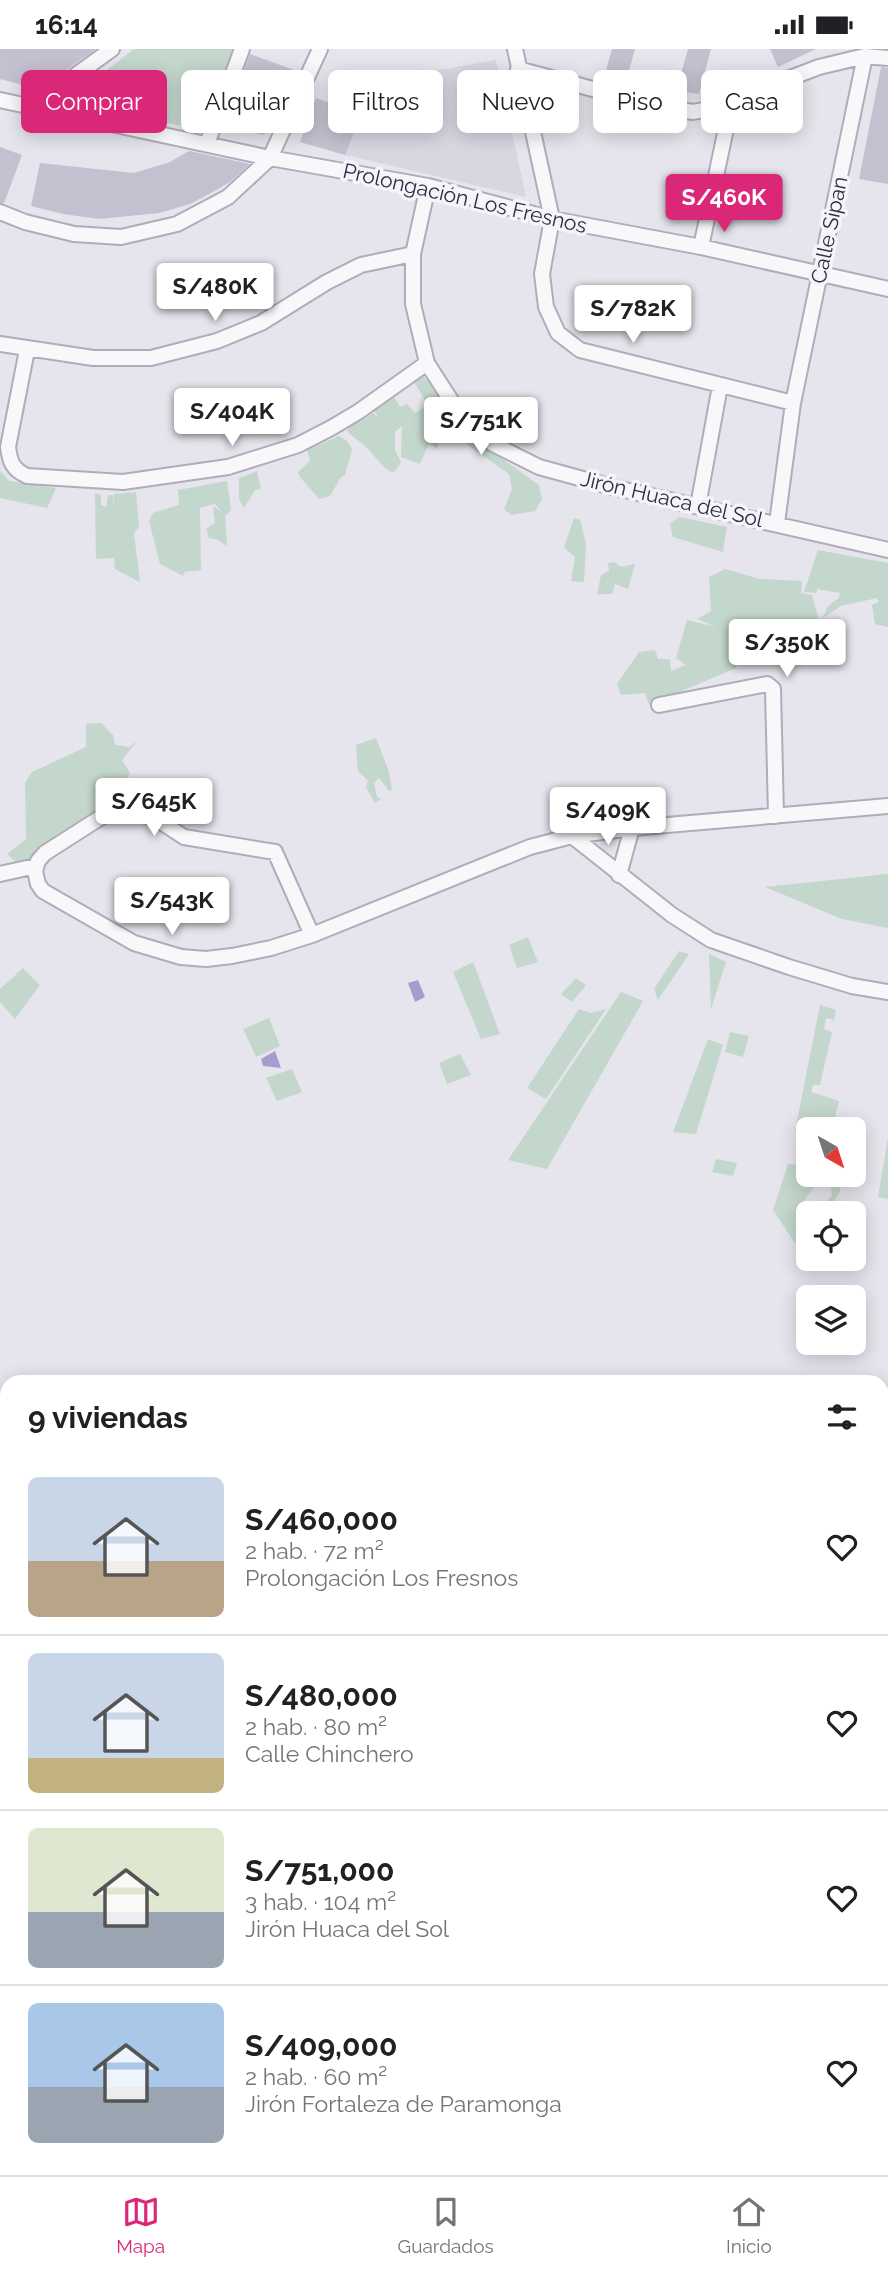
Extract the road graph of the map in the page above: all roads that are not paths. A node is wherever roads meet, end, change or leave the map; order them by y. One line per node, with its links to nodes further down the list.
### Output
1 (112, 49): 8 (street)
2 (242, 49): 15 (street)
3 (320, 49): 16 (street)
4 (516, 49): 7 (street)
5 (865, 57): 6 (street); 9 (street); 22 (street, Calle Sipan)
6 (888, 58)
7 (518, 69): 12 (street); 19 (street)
8 (83, 70)
9 (803, 73)
10 (0, 100): 11 (street, Prolongación Los Fresnos)
11 (21, 104)
12 (701, 111)
13 (157, 133): 15 (street, Prolongación Los Fresnos)
14 (725, 133): 20 (street)
15 (207, 144): 16 (street, Prolongación Los Fresnos)
16 (270, 158): 17 (street, Prolongación Los Fresnos); 18 (street)
17 (428, 186): 19 (street, Prolongación Los Fresnos); 21 (street, Jirón Huaca del Sol)
18 (0, 212)
19 (552, 219): 20 (street, Prolongación Los Fresnos); 27 (street)
20 (701, 247): 22 (street, Prolongación Los Fresnos)
21 (413, 254): 25 (street); 26 (street, Jirón Huaca del Sol)
22 (820, 272): 23 (street, Prolongación Los Fresnos); 28 (street, Calle Sipan)
23 (888, 289)
24 (0, 344): 25 (street)
25 (27, 350): 26 (street)
26 (427, 363): 29 (street, Jirón Huaca del Sol)
27 (720, 386): 28 (street); 29 (street)
28 (793, 403): 30 (street, Calle Sipan)
29 (698, 506): 30 (street, Jirón Huaca del Sol)
30 (777, 523): 31 (street, Jirón Huaca del Sol)
31 (888, 550)
32 (659, 705): 34 (street)
33 (888, 806): 34 (street)
34 (776, 816): 35 (street)
35 (632, 828): 36 (street); 39 (street)
36 (572, 836): 39 (street); 40 (street)
37 (36, 866): 38 (street); 40 (street); 40 (street)
38 (0, 874)
39 (618, 875): 41 (street)
40 (312, 935)
41 (888, 992)

